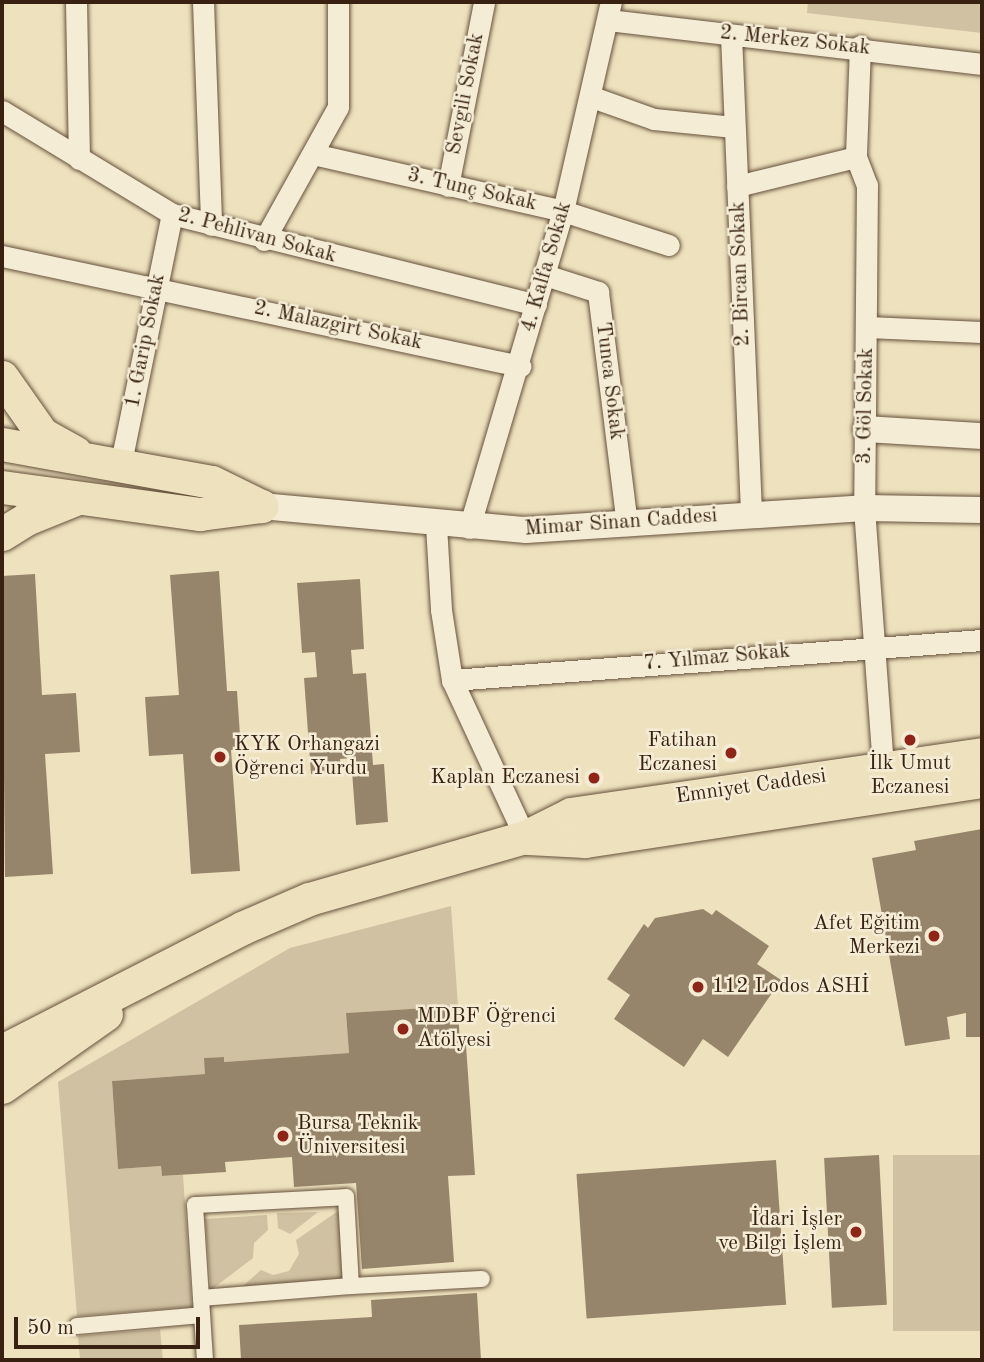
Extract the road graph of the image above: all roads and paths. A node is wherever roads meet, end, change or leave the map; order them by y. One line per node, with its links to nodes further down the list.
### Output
1 (76, 2): 14 (street)
2 (203, 2): 19 (street)
3 (338, 2): 12 (street)
4 (484, 2): 15 (street, Sevgili Sokak)
5 (610, 11): 6 (street, 2. Merkez Sokak); 9 (street, 4. Kalfa Sokak)
6 (731, 35): 7 (street, 2. Merkez Sokak); 11 (street, 2. Bircan Sokak)
7 (860, 46): 8 (street, 2. Merkez Sokak); 13 (street, 3. Göl Sokak)
8 (982, 64)
9 (592, 97): 11 (street); 17 (street, 4. Kalfa Sokak)
10 (2, 111): 14 (street, 2. Pehlivan Sokak)
11 (734, 127): 16 (street, 2. Bircan Sokak)
12 (313, 154): 15 (street, 3. Tunç Sokak); 20 (street)
13 (856, 157): 16 (street); 26 (street, 3. Göl Sokak)
14 (79, 159): 18 (street, 2. Pehlivan Sokak)
15 (448, 186): 17 (street, 3. Tunç Sokak)
16 (737, 186): 39 (street, 2. Bircan Sokak)
17 (563, 211): 21 (street, 3. Tunç Sokak); 23 (street, 4. Kalfa Sokak)
18 (172, 214): 19 (street, 2. Pehlivan Sokak); 24 (street, 1. Garip Sokak)
19 (211, 225): 20 (street, 2. Pehlivan Sokak)
20 (264, 240): 25 (street, 2. Pehlivan Sokak)
21 (669, 244)
22 (2, 256): 24 (street, 2. Malazgirt Sokak)
23 (545, 275): 25 (street, 4. Kalfa Sokak); 41 (street, Tunca Sokak)
24 (156, 285): 28 (street, 2. Malazgirt Sokak); 33 (street, 1. Garip Sokak)
25 (536, 305): 28 (street, 4. Kalfa Sokak)
26 (867, 327): 27 (street); 30 (street, 3. Göl Sokak)
27 (982, 332)
28 (520, 366): 42 (street, 4. Kalfa Sokak)
29 (2, 377): 33 (main road)
30 (866, 429): 31 (street); 37 (street, 3. Göl Sokak)
31 (982, 436)
32 (2, 444): 33 (main road)
33 (108, 465): 36 (main road)
34 (2, 487): 35 (main road)
35 (80, 497): 36 (main road); 43 (main road)
36 (261, 506): 40 (street, Mimar Sinan Caddesi)
37 (864, 508): 38 (street, Mimar Sinan Caddesi); 39 (street, Mimar Sinan Caddesi); 45 (street, 3. Göl Sokak)
38 (982, 510)
39 (751, 514): 41 (street, Mimar Sinan Caddesi)
40 (436, 525): 42 (street, Mimar Sinan Caddesi); 46 (street)
41 (627, 525): 42 (street, Mimar Sinan Caddesi)
42 (470, 528)
43 (2, 534)
44 (982, 640): 45 (street, 7. Yılmaz Sokak)
45 (872, 645): 46 (street, 7. Yılmaz Sokak); 48 (street, 3. Göl Sokak)
46 (452, 680): 50 (street)
47 (982, 754): 48 (main road, Emniyet Caddesi)
48 (883, 768): 50 (main road, Emniyet Caddesi)
49 (982, 781): 50 (main road, Emniyet Caddesi)
50 (525, 837): 51 (main road, Emniyet Caddesi)
51 (164, 971): 52 (main road); 54 (main road)
52 (17, 1036): 53 (main road)
53 (2, 1051)
54 (2, 1087)
55 (482, 1279): 56 (street)
56 (351, 1286): 57 (street); 57 (street)
57 (201, 1298): 58 (street)
58 (202, 1315): 59 (street); 60 (street)
59 (78, 1326)
60 (205, 1360)

